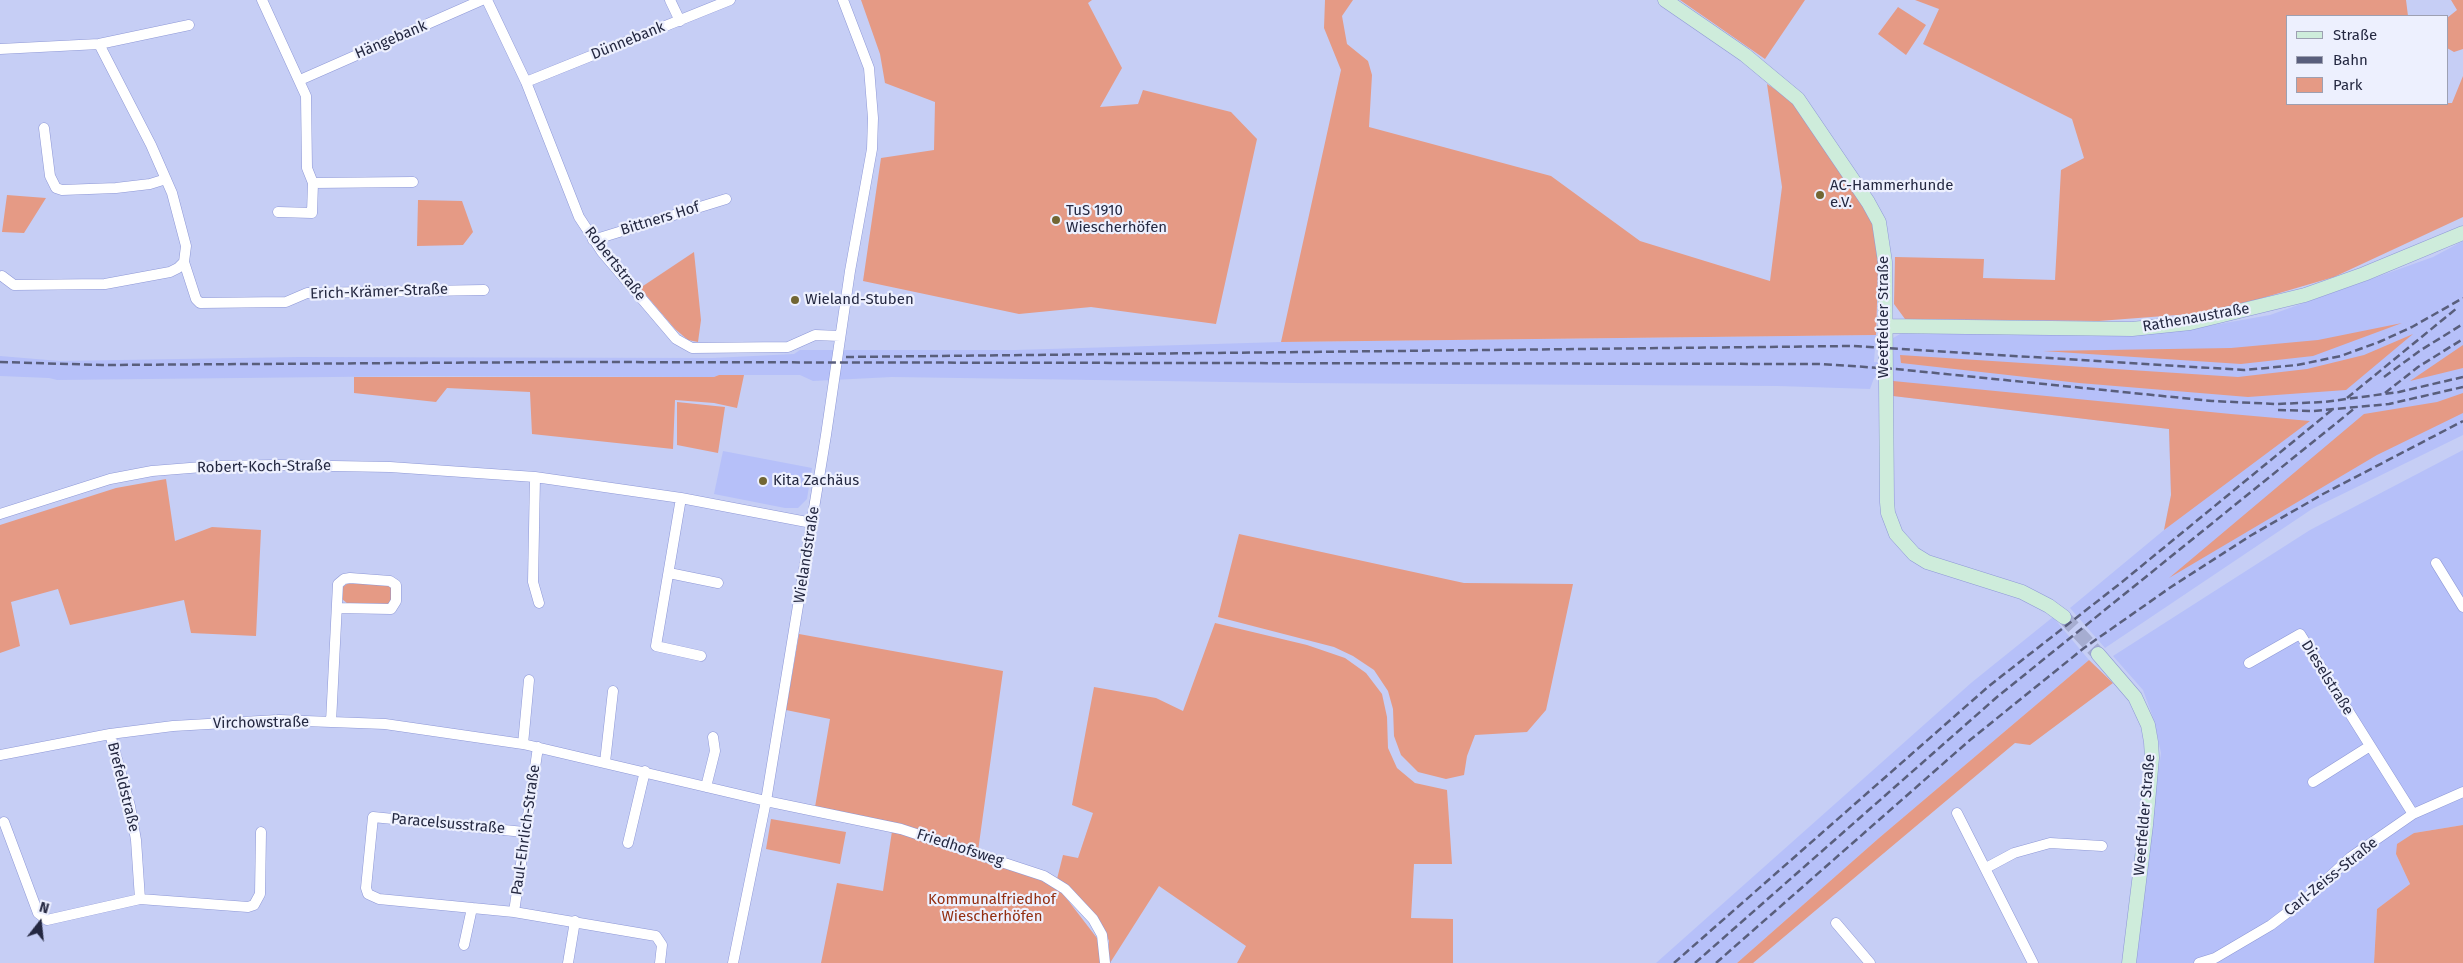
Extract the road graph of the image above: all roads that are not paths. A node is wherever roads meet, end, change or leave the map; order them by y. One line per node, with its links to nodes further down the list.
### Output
1 (262, 0): 12 (street)
2 (482, 0): 12 (street, Hängebank)
3 (487, 0): 13 (street, Robertstraße)
4 (670, 0): 8 (street)
5 (730, 0): 8 (street, Dünnebank)
6 (843, 0): 26 (street, Wielandstraße)
7 (1665, 0): 25 (street, Weetfelder Straße)
8 (680, 21): 13 (street, Dünnebank)
9 (189, 25): 10 (street)
10 (99, 44): 11 (street); 15 (street)
11 (0, 49)
12 (300, 80): 17 (street)
13 (526, 82): 21 (street, Robertstraße)
14 (44, 128): 15 (street)
15 (166, 179): 22 (street)
16 (413, 182): 17 (street)
17 (313, 183): 19 (street)
18 (726, 199): 21 (street, Bittners Hof)
19 (278, 212)
20 (2463, 233): 25 (street, Rathenaustraße)
21 (594, 240): 26 (street, Robertstraße)
22 (184, 262): 23 (street); 24 (street, Erich-Krämer-Straße)
23 (2, 276)
24 (484, 290)
25 (1885, 326): 37 (street, Weetfelder Straße)
26 (840, 336): 30 (street, Wielandstraße)
27 (535, 477): 28 (street, Robert-Koch-Straße); 29 (street, Robert-Koch-Straße); 34 (street)
28 (682, 498): 30 (street, Robert-Koch-Straße); 32 (street)
29 (0, 514)
30 (812, 522): 55 (street, Wielandstraße)
31 (2436, 563): 35 (street)
32 (669, 573): 33 (street); 39 (street)
33 (718, 583)
34 (538, 603)
35 (2463, 607)
36 (337, 608): 36 (street); 43 (street)
37 (2064, 617)
38 (2098, 654): 76 (street, Weetfelder Straße)
39 (701, 656)
40 (2249, 663): 47 (street, Dieselstraße)
41 (530, 680): 46 (street)
42 (613, 691): 50 (street)
43 (331, 722): 44 (street, Virchowstraße); 46 (street, Virchowstraße)
44 (110, 734): 49 (street, Virchowstraße); 64 (street, Brefeldstraße)
45 (713, 737): 53 (street)
46 (523, 744): 48 (street, Virchowstraße)
47 (2370, 746): 52 (street); 57 (street, Dieselstraße)
48 (538, 747): 50 (street, Virchowstraße); 60 (street, Paul-Ehrlich-Straße)
49 (0, 755)
50 (605, 762): 51 (street, Virchowstraße)
51 (645, 771): 53 (street, Virchowstraße); 61 (street)
52 (2313, 782)
53 (706, 787): 55 (street, Virchowstraße)
54 (2463, 792): 57 (street, Carl-Zeiss-Straße)
55 (766, 801): 72 (street, Wielandstraße); 73 (street, Friedhofsweg)
56 (1958, 813): 63 (street)
57 (2413, 814): 77 (street, Carl-Zeiss-Straße)
58 (4, 822): 64 (street)
59 (261, 832): 64 (street)
60 (524, 832): 65 (street, Paracelsusstraße); 66 (street, Paul-Ehrlich-Straße)
61 (628, 843)
62 (2102, 846): 63 (street)
63 (1986, 868): 75 (street)
64 (140, 899)
65 (472, 908): 66 (street, Paracelsusstraße); 69 (street)
66 (514, 912): 67 (street, Paul-Ehrlich-Straße)
67 (575, 921): 70 (street); 71 (street, Paul-Ehrlich-Straße)
68 (1836, 922): 74 (street)
69 (464, 945)
70 (568, 963)
71 (660, 963)
72 (733, 963)
73 (1105, 963)
74 (1870, 963)
75 (2033, 963)
76 (2129, 963)
77 (2199, 963)

